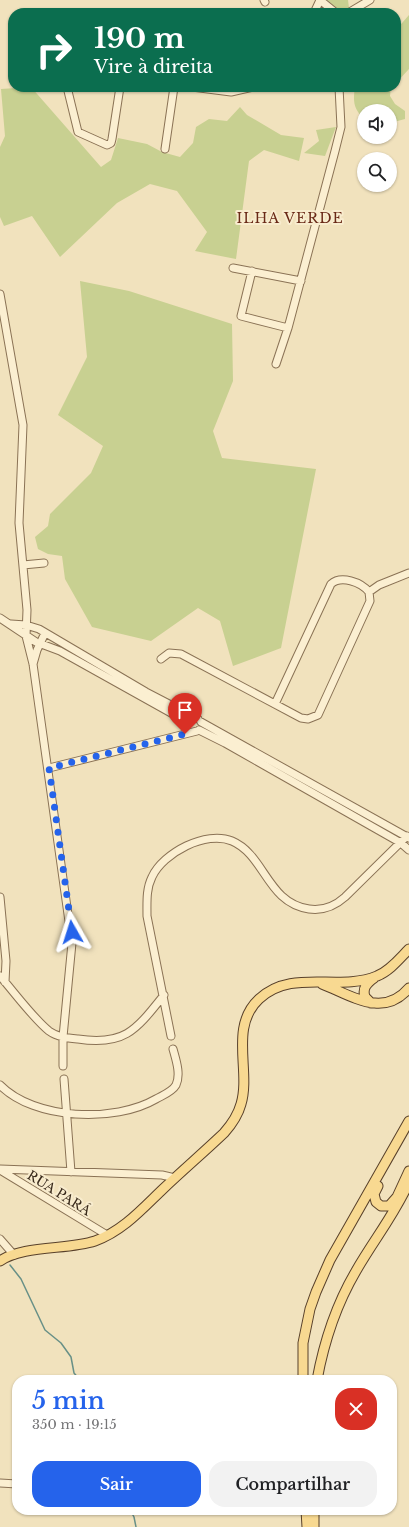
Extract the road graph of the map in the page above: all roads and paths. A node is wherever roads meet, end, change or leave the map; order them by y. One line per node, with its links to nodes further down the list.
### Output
1 (320, 0): 3 (street)
2 (370, 0): 4 (street)
3 (330, 8)
4 (356, 8)
5 (68, 92): 6 (street)
6 (119, 92)
7 (173, 92): 9 (street)
8 (339, 92): 12 (street)
9 (165, 149)
10 (233, 268): 11 (street)
11 (252, 271): 12 (street); 14 (street)
12 (301, 281): 14 (street)
13 (0, 294): 17 (street)
14 (288, 328): 15 (street)
15 (276, 364)
16 (44, 563): 17 (street)
17 (23, 565): 22 (street)
18 (409, 572): 19 (street)
19 (370, 592): 28 (street); 28 (street)
20 (0, 618): 21 (street)
21 (10, 624): 22 (street); 24 (street)
22 (29, 626): 23 (street); 24 (street)
23 (45, 633): 25 (street); 29 (street)
24 (26, 636): 25 (street); 27 (street)
25 (41, 643): 27 (street); 30 (street)
26 (161, 659): 28 (street)
27 (33, 664): 35 (street)
28 (275, 704)
29 (181, 710): 30 (street); 31 (street)
30 (177, 717): 32 (street)
31 (200, 720): 32 (street); 33 (street); 36 (street)
32 (189, 724): 33 (street); 34 (street)
33 (198, 730): 34 (street); 37 (street)
34 (172, 737): 35 (street)
35 (49, 768): 48 (street)
36 (408, 837): 37 (street)
37 (401, 843): 38 (street); 45 (street)
38 (409, 850)
39 (0, 897): 42 (street)
40 (409, 949): 41 (main road)
41 (377, 976): 43 (main road); 46 (main road)
42 (2, 979): 48 (street)
43 (319, 983): 46 (main road); 59 (main road)
44 (409, 988): 46 (main road)
45 (164, 995): 47 (street); 48 (street)
46 (371, 1003)
47 (171, 1036)
48 (63, 1037): 50 (street)
49 (174, 1049): 53 (street)
50 (63, 1066)
51 (64, 1079): 53 (street)
52 (0, 1085): 53 (street)
53 (67, 1113): 58 (street)
54 (409, 1121): 65 (main road)
55 (409, 1130): 57 (main road)
56 (0, 1170): 58 (street); 61 (street, RUA PARÁ)
57 (409, 1171)
58 (71, 1172): 59 (street)
59 (175, 1178): 61 (main road)
60 (409, 1182): 66 (main road)
61 (107, 1235): 63 (main road)
62 (0, 1239): 63 (street)
63 (14, 1255): 64 (main road)
64 (0, 1261)
65 (303, 1375)
66 (318, 1375)
67 (0, 1483): 68 (street)
68 (12, 1484)
69 (306, 1515): 71 (main road)
70 (314, 1515): 72 (main road)
71 (307, 1527)
72 (314, 1527)

